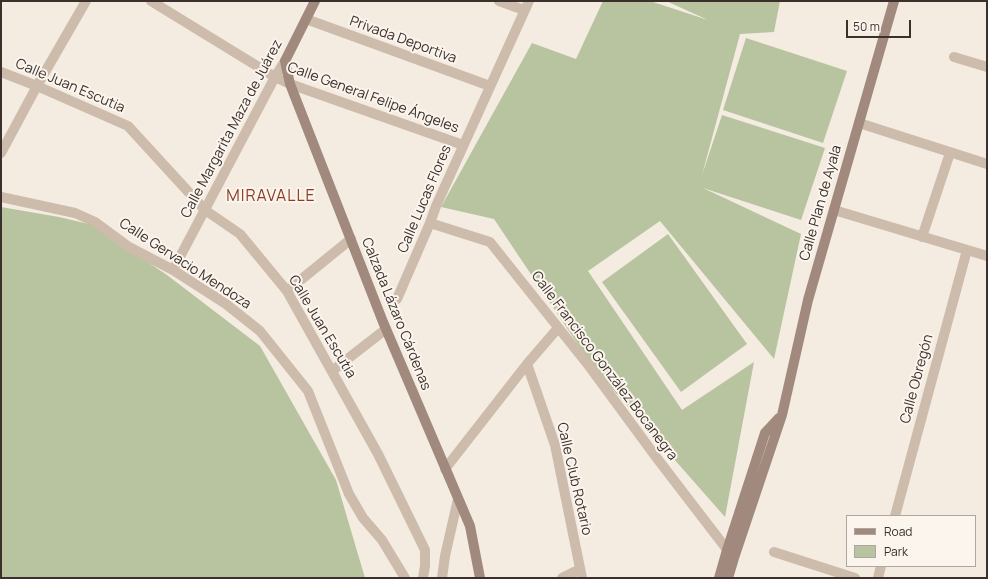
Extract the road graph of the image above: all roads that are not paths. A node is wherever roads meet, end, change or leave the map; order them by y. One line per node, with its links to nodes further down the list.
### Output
1 (86, 1): 15 (street)
2 (151, 1): 12 (street, Calle General Felipe Ángeles)
3 (315, 1): 7 (street, Calle Margarita Maza de Juárez)
4 (499, 1): 6 (street)
5 (894, 1): 16 (street, Calle Plan de Ayala)
6 (527, 6): 14 (street, Calle Lucas Flores)
7 (307, 16): 9 (street, Calle Margarita Maza de Juárez); 14 (street, Privada Deportiva)
8 (954, 57): 10 (street)
9 (285, 61): 12 (street, Calle Margarita Maza de Juárez); 13 (street, Calzada Lázaro Cárdenas)
10 (987, 67)
11 (1, 72): 15 (street, Calle Juan Escutia)
12 (275, 77): 13 (street, Calle General Felipe Ángeles); 22 (street, Calle Margarita Maza de Juárez)
13 (290, 84): 17 (street, Calle General Felipe Ángeles); 26 (street, Calzada Lázaro Cárdenas)
14 (491, 84): 17 (street, Calle Lucas Flores)
15 (37, 86): 18 (street); 22 (street, Calle Juan Escutia)
16 (859, 124): 19 (street); 23 (street, Calle Plan de Ayala)
17 (463, 145): 24 (street, Calle Lucas Flores)
18 (1, 153)
19 (950, 153): 20 (street); 25 (street)
20 (987, 164)
21 (1, 197): 29 (street, Calle Gervacio Mendoza)
22 (205, 210): 29 (street, Calle Margarita Maza de Juárez); 30 (street, Calle Juan Escutia)
23 (834, 210): 25 (street); 36 (street, Calle Plan de Ayala)
24 (430, 223): 31 (street, Calle Lucas Flores); 32 (street, Calle Francisco González Bocanegra)
25 (922, 237): 27 (street)
26 (350, 239): 30 (street); 33 (street, Calzada Lázaro Cárdenas)
27 (967, 250): 28 (street); 39 (street, Calle Obregón)
28 (987, 256)
29 (173, 270): 45 (street, Calle Gervacio Mendoza)
30 (287, 291): 35 (street, Calle Juan Escutia)
31 (397, 299)
32 (558, 328): 34 (street); 40 (street, Calle Francisco González Bocanegra)
33 (386, 329): 35 (street); 37 (street, Calzada Lázaro Cárdenas)
34 (527, 364): 37 (street); 44 (street, Calle Club Rotario)
35 (332, 371): 46 (street, Calle Juan Escutia)
36 (782, 415): 40 (street); 42 (street, Calle Plan de Ayala)
37 (445, 469): 38 (street, Calzada Lázaro Cárdenas)
38 (458, 499): 47 (street); 48 (street, Calzada Lázaro Cárdenas)
39 (894, 515)
40 (727, 550): 42 (street, Calle Francisco González Bocanegra); 50 (street)
41 (774, 552): 52 (street)
42 (734, 558): 51 (street, Calle Plan de Ayala)
43 (881, 567): 53 (street)
44 (581, 573): 49 (street)
45 (405, 578)
46 (422, 578)
47 (442, 578)
48 (480, 578)
49 (562, 578)
50 (719, 578)
51 (728, 578)
52 (855, 578)
53 (878, 578)

